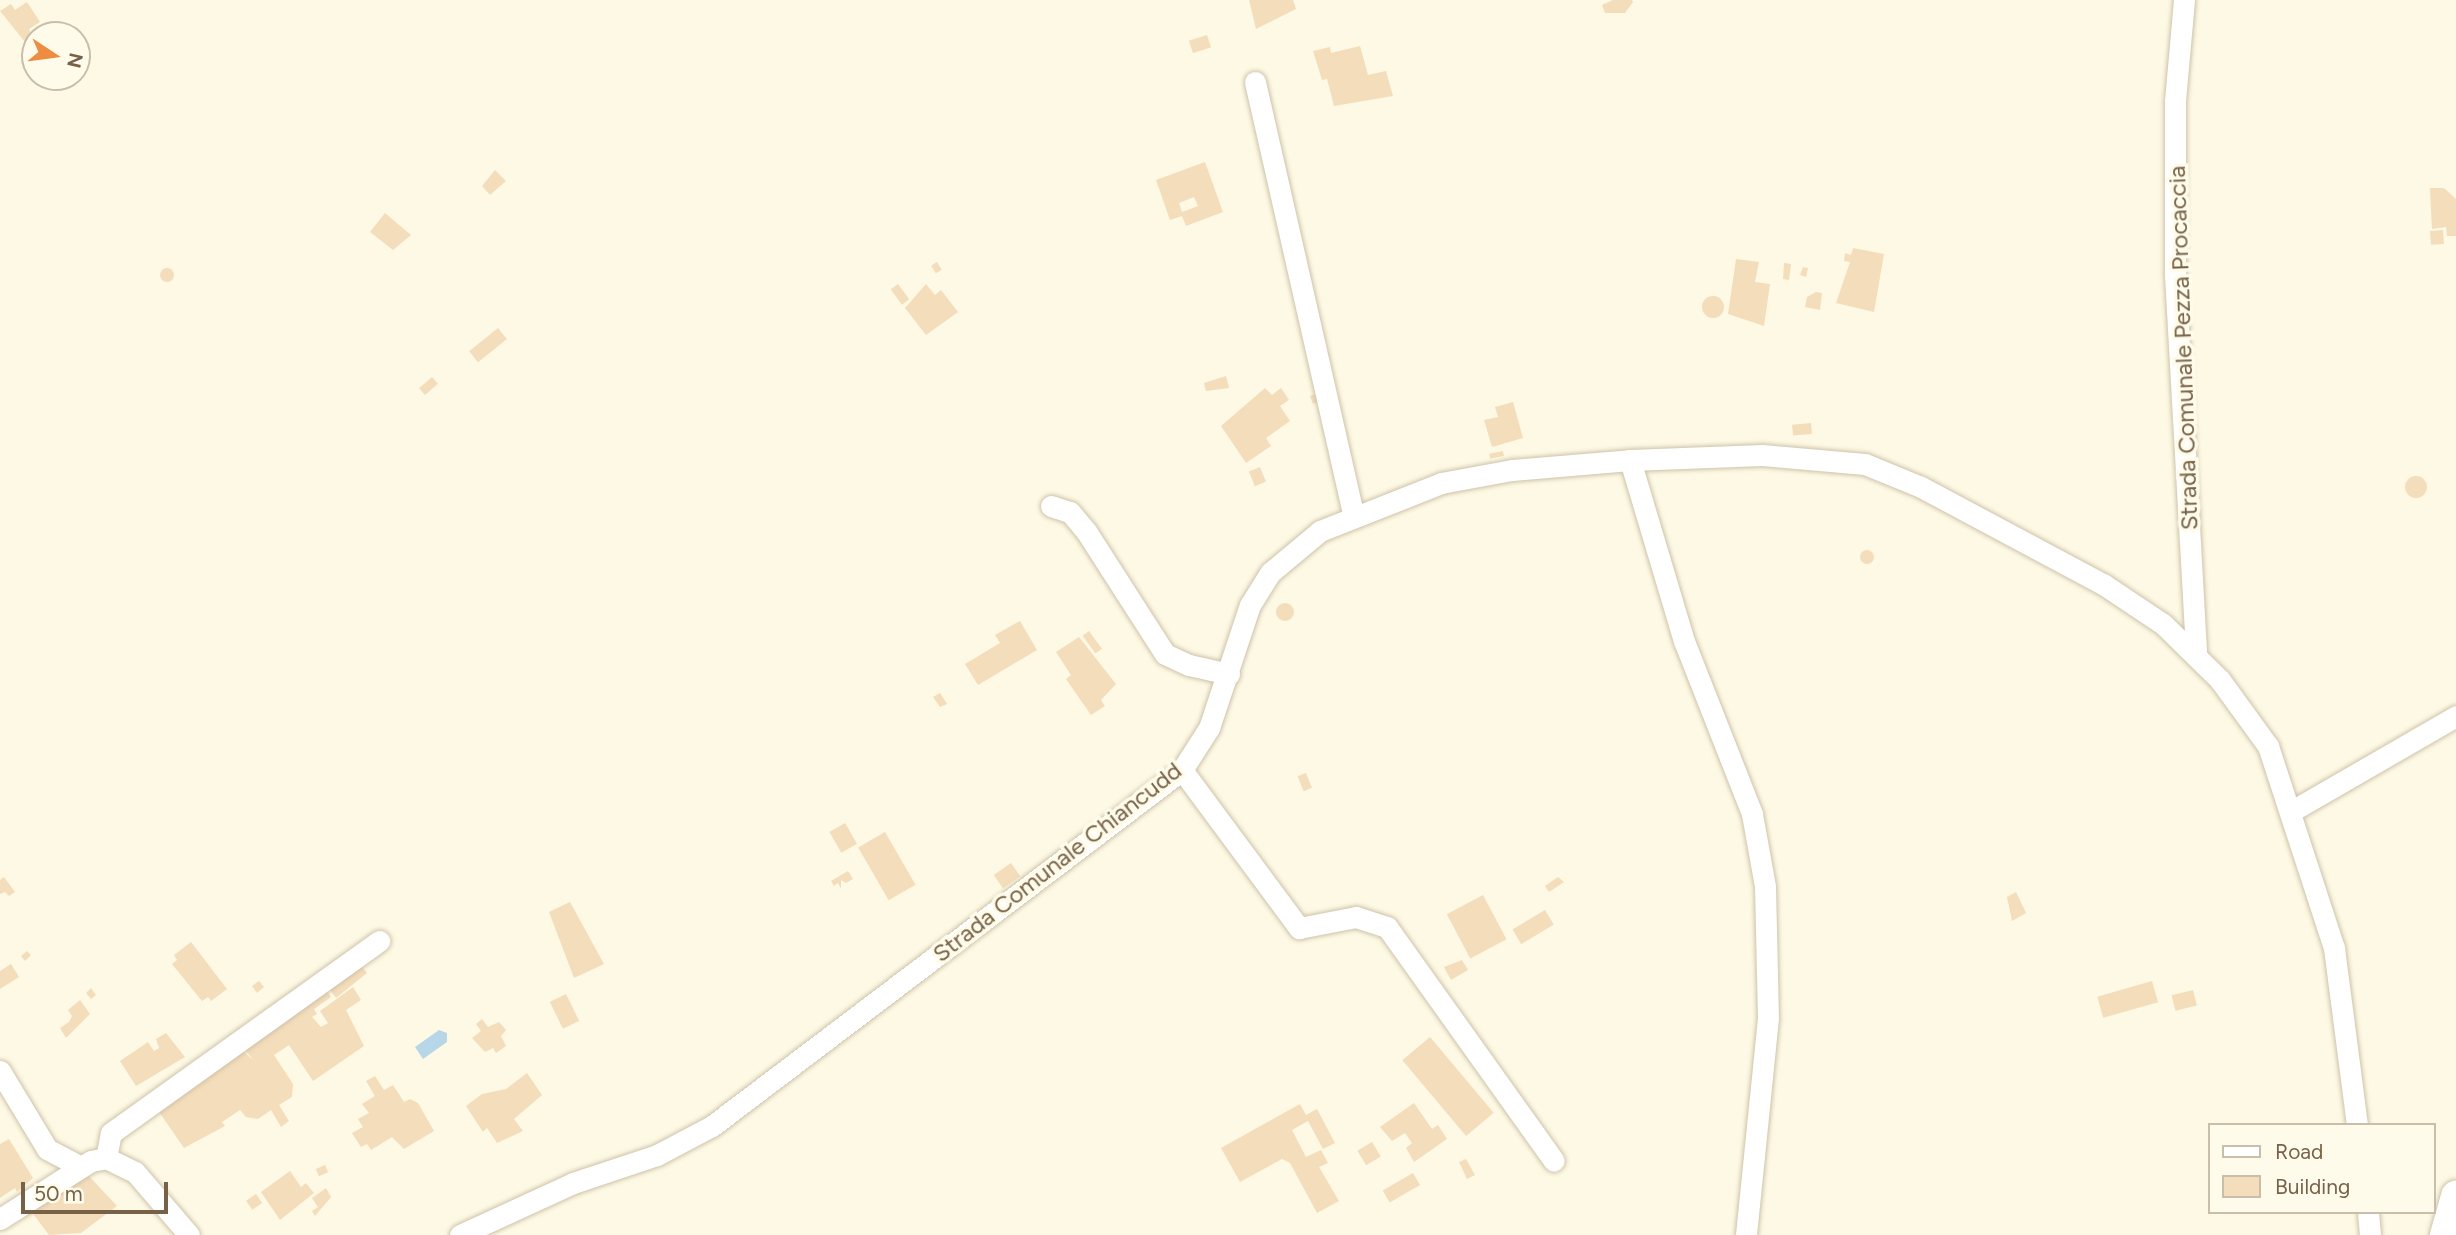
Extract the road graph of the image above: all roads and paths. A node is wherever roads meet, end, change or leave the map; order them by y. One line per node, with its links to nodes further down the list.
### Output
1 (2184, 0): 6 (street, Strada Comunale Pezza Procaccia)
2 (1255, 82): 5 (street)
3 (1630, 460): 5 (street, Strada Comunale Chiancudd); 6 (street, Strada Comunale Chiancudd); 22 (street)
4 (1051, 506): 7 (street)
5 (1354, 516): 7 (street, Strada Comunale Chiancudd)
6 (2196, 654): 10 (street, Strada Comunale Chiancudd)
7 (1229, 674): 9 (street, Strada Comunale Chiancudd)
8 (2456, 716): 10 (street)
9 (1182, 770): 15 (street); 21 (street, Strada Comunale Chiancudd)
10 (2290, 812): 13 (street, Strada Comunale Chiancudd)
11 (379, 941): 14 (street)
12 (0, 1071): 16 (street)
13 (2357, 1123)
14 (106, 1158): 16 (street); 20 (street)
15 (1554, 1161)
16 (81, 1167): 19 (street)
17 (2456, 1196): 24 (main road)
18 (2368, 1214): 23 (street)
19 (0, 1219)
20 (189, 1235)
21 (460, 1235)
22 (1746, 1235)
23 (2370, 1235)
24 (2445, 1235)

